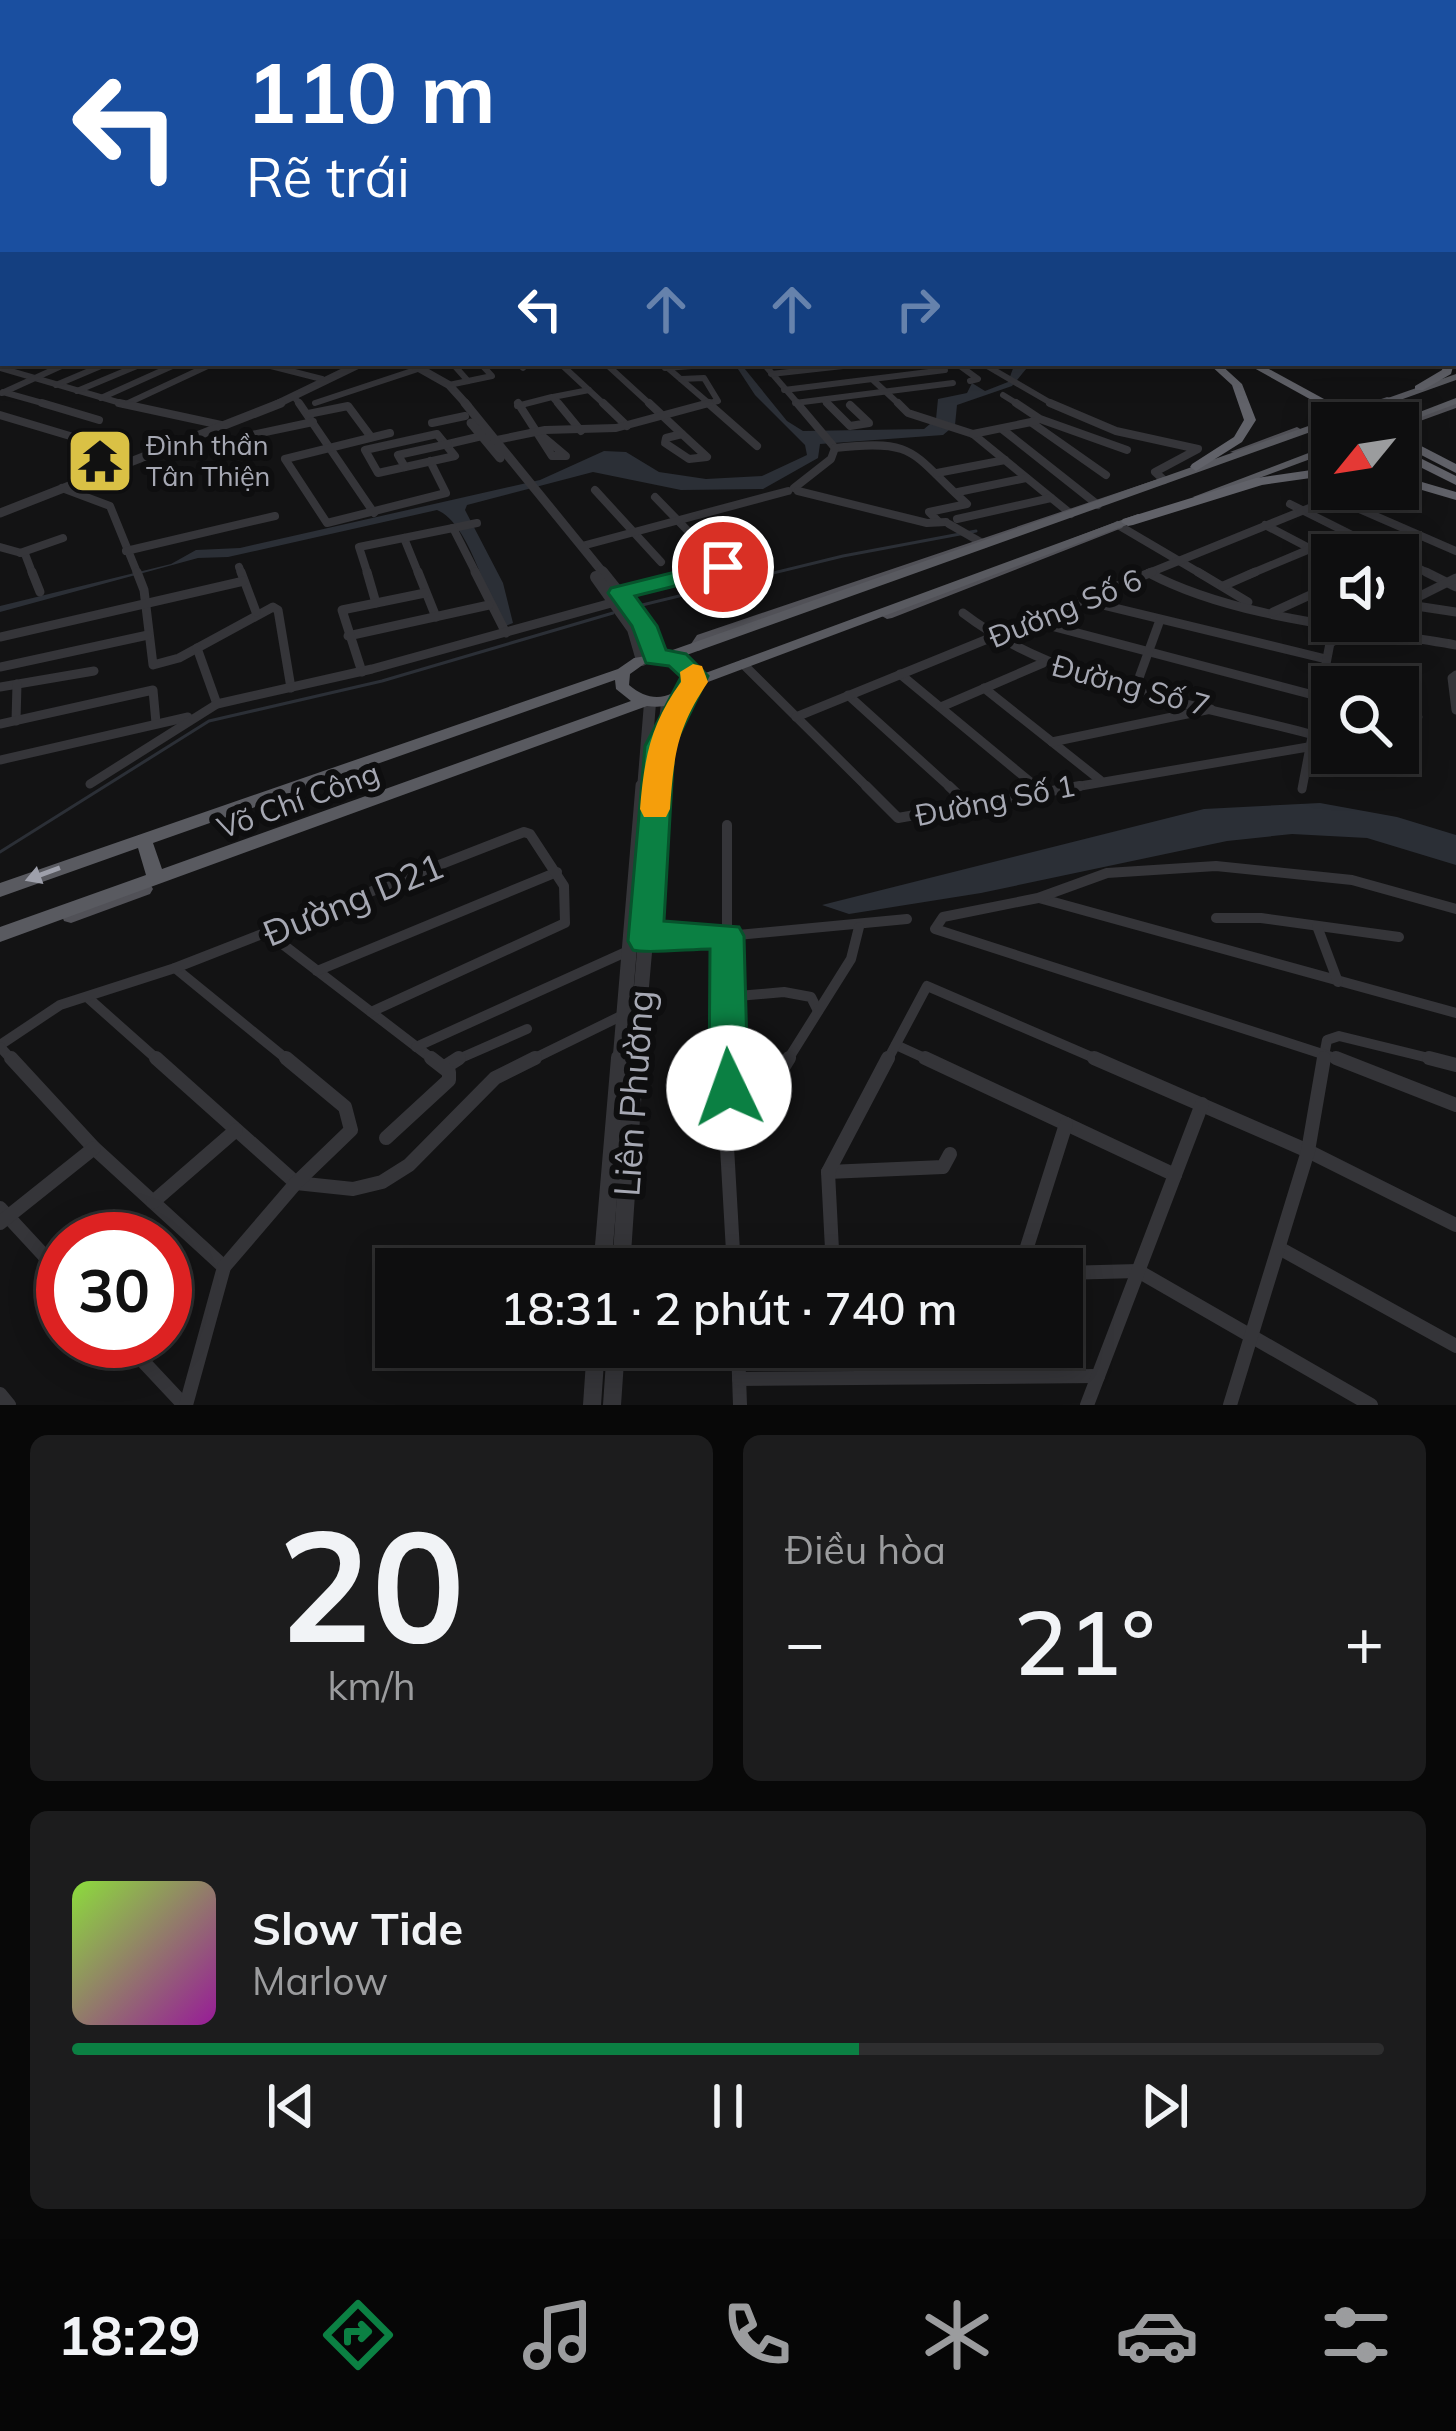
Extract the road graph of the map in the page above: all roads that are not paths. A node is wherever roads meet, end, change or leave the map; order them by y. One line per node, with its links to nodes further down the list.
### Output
1 (60, 366): 29 (street)
2 (101, 366): 37 (street)
3 (136, 366): 43 (street)
4 (172, 366): 48 (street)
5 (208, 366): 61 (street)
6 (270, 366): 26 (street)
7 (305, 366): 26 (street)
8 (356, 366): 49 (street)
9 (416, 366): 32 (street); 38 (street); 70 (street)
10 (455, 366): 34 (street)
11 (483, 366): 34 (street)
12 (608, 366): 67 (street)
13 (661, 366): 31 (street); 59 (street)
14 (765, 366): 27 (street)
15 (843, 366): 27 (street)
16 (960, 366): 35 (street)
17 (987, 366): 112 (street)
18 (1217, 366): 105 (highway)
19 (1240, 366): 63 (highway)
20 (1256, 366): 54 (highway)
21 (1270, 366): 55 (highway)
22 (1448, 366): 42 (highway)
23 (564, 367): 41 (street)
24 (0, 368): 29 (street)
25 (945, 370): 33 (street)
26 (293, 372): 30 (street)
27 (771, 374): 40 (street)
28 (1456, 376): 42 (highway, Võ Chí Công)
29 (32, 377): 37 (street); 45 (street)
30 (322, 379)
31 (681, 379): 59 (street); 59 (street)
32 (389, 380): 39 (street); 46 (street)
33 (873, 380): 40 (street); 44 (street)
34 (468, 381): 38 (street)
35 (970, 381)
36 (953, 383): 44 (street)
37 (56, 385): 43 (street)
38 (449, 385): 92 (street)
39 (367, 389): 51 (street); 57 (street)
40 (784, 389): 60 (street)
41 (589, 390): 50 (street); 77 (street)
42 (1416, 390): 52 (highway, Võ Chí Công); 56 (highway, Võ Chí Công)
43 (77, 391): 48 (street)
44 (886, 392): 53 (street); 86 (street)
45 (2, 393): 74 (street)
46 (400, 393)
47 (1003, 395): 75 (street)
48 (101, 398): 61 (street)
49 (295, 398): 73 (street); 78 (street)
50 (552, 398): 79 (street); 83 (street)
51 (374, 399)
52 (1391, 399): 100 (highway, Võ Chí Công); 105 (main road, Võ Chí Công)
53 (824, 400): 60 (street); 62 (street)
54 (1325, 402)
55 (1331, 402)
56 (1399, 402)
57 (315, 403)
58 (1456, 403): 64 (highway); 72 (main road)
59 (704, 404): 67 (street); 96 (street)
60 (795, 404): 94 (street)
61 (124, 405): 68 (street)
62 (850, 405)
63 (1311, 405)
64 (1441, 407): 65 (highway); 71 (highway)
65 (1419, 413)
66 (0, 415): 89 (street)
67 (664, 415): 77 (street); 85 (street)
68 (170, 416): 78 (street); 82 (street)
69 (272, 416): 80 (street)
70 (465, 416): 76 (street); 92 (street)
71 (1419, 416)
72 (1419, 417)
73 (310, 418): 80 (street); 91 (street); 95 (street)
74 (99, 420)
75 (1036, 421): 81 (street); 88 (street); 109 (street)
76 (432, 423)
77 (625, 424): 79 (street)
78 (221, 425): 82 (street)
79 (580, 428): 83 (street)
80 (281, 429): 90 (street)
81 (999, 429): 86 (street); 123 (street)
82 (207, 430): 115 (street)
83 (538, 431): 92 (street)
84 (390, 433): 91 (street)
85 (685, 434): 85 (street)
86 (973, 434): 102 (street)
87 (1311, 434): 100 (highway, Võ Chí Công)
88 (1089, 435): 88 (street)
89 (70, 436)
90 (247, 436)
91 (371, 437): 95 (street)
92 (488, 438): 93 (street); 116 (street)
93 (448, 444): 103 (street); 104 (street); 104 (street)
94 (833, 445): 118 (street); 125 (street)
95 (329, 446): 128 (street); 128 (street)
96 (757, 446)
97 (1419, 453): 106 (highway)
98 (1311, 455): 111 (highway)
99 (1311, 455): 111 (main road)
100 (1233, 456): 105 (highway, Võ Chí Công)
101 (1419, 457): 113 (highway)
102 (1005, 460): 107 (street); 110 (street)
103 (430, 461): 104 (street); 128 (street)
104 (405, 466)
105 (1196, 467): 112 (highway, Võ Chí Công)
106 (1456, 470)
107 (937, 473)
108 (1311, 474): 134 (highway)
109 (1106, 476)
110 (1026, 478): 119 (street); 122 (street)
111 (1246, 479): 134 (highway)
112 (1164, 480): 123 (highway, Võ Chí Công)
113 (1456, 481)
114 (1419, 485): 120 (highway)
115 (62, 488): 127 (street); 145 (street)
116 (531, 490): 142 (street); 160 (street)
117 (595, 490): 137 (street)
118 (793, 490): 131 (street); 132 (street)
119 (958, 492)
120 (1456, 496)
121 (655, 497): 131 (street)
122 (1051, 498): 129 (street); 132 (street)
123 (1092, 500): 129 (highway, Võ Chí Công)
124 (1290, 504): 126 (street)
125 (950, 508): 132 (street); 132 (street)
126 (1303, 510): 135 (street, Đường Số 6); 138 (street); 146 (street, Đường Số 6)
127 (0, 513)
128 (374, 513)
129 (1069, 513): 140 (highway, Võ Chí Công)
130 (275, 516): 145 (street)
131 (679, 520): 137 (street); 160 (street)
132 (949, 522): 140 (street)
133 (474, 524): 136 (street)
134 (1123, 524): 148 (street); 176 (highway)
135 (1265, 526): 144 (street); 148 (street, Đường Số 6)
136 (454, 528): 139 (street); 164 (street)
137 (633, 532): 142 (street); 149 (street)
138 (1351, 534)
139 (404, 538): 157 (street); 163 (street)
140 (978, 541): 185 (highway, Võ Chí Công)
141 (37, 544): 147 (street)
142 (582, 546): 160 (street)
143 (0, 547): 147 (street)
144 (1310, 549): 155 (street)
145 (126, 551): 162 (street)
146 (1456, 551)
147 (20, 553): 156 (street)
148 (1179, 561): 152 (street, Đường Số 6); 155 (street)
149 (661, 562)
150 (239, 567): 153 (street)
151 (1419, 567): 154 (street)
152 (1149, 573): 161 (street, Đường Số 6); 166 (street)
153 (244, 581): 162 (street); 167 (street)
154 (1453, 582): 159 (street)
155 (1223, 586): 166 (street)
156 (40, 592)
157 (425, 593): 163 (street); 172 (street)
158 (1311, 595): 168 (street)
159 (1419, 597)
160 (620, 598): 171 (street); 177 (street)
161 (1083, 600): 173 (street); 175 (street, Đường Số 6)
162 (146, 603): 178 (street); 180 (street)
163 (376, 603): 179 (street)
164 (488, 605): 172 (street); 177 (street)
165 (1419, 607): 169 (street)
166 (1258, 608): 168 (street)
167 (256, 612): 186 (street); 204 (street)
168 (1273, 612): 174 (street)
169 (1456, 612)
170 (963, 613): 181 (street, Đường Số 7)
171 (630, 614): 190 (street); 190 (street)
172 (436, 616): 179 (street)
173 (1160, 620): 187 (street); 188 (street)
174 (1311, 620)
175 (1032, 621): 181 (street, Đường Số 6); 187 (street)
176 (850, 626): 191 (main road)
177 (506, 633): 195 (street)
178 (148, 635): 186 (street); 193 (street)
179 (348, 636): 195 (street)
180 (0, 637)
181 (994, 637): 189 (street, Đường Số 7); 197 (street, Đường Số 6)
182 (1419, 639): 184 (street)
183 (1330, 643): 188 (street)
184 (1456, 645)
185 (696, 647): 190 (highway, Võ Chí Công); 196 (highway)
186 (197, 648): 209 (street)
187 (1149, 652): 202 (street); 206 (street)
188 (1326, 658): 192 (street)
189 (1043, 662): 202 (street, Đường Số 7); 205 (street)
190 (643, 663): 199 (highway, Võ Chí Công); 201 (highway); 208 (highway)
191 (743, 664): 196 (highway); 215 (street, Đường Số 1)
192 (1326, 666)
193 (0, 668)
194 (94, 670): 200 (street)
195 (362, 672): 204 (street)
196 (719, 673): 201 (highway)
197 (900, 674): 207 (street, Đường Số 6); 210 (street)
198 (1456, 675): 212 (street)
199 (592, 682): 213 (highway); 230 (highway, Võ Chí Công); 231 (main road, Võ Chí Công)
200 (17, 684): 203 (street); 216 (street)
201 (694, 685): 208 (highway, Võ Chí Công); 222 (street)
202 (1136, 686): 211 (street, Đường Số 7)
203 (0, 687)
204 (291, 688): 209 (street)
205 (984, 688): 210 (street); 221 (street)
206 (1311, 692)
207 (848, 695): 215 (street, Đường Số 6); 228 (street)
208 (649, 703): 213 (highway, Võ Chí Công); 222 (street, Liên Phường); 245 (street, Liên Phường)
209 (217, 704): 214 (street)
210 (941, 707): 227 (street)
211 (1216, 708): 220 (street, Đường Số 7); 221 (street)
212 (1456, 710)
213 (614, 712): 233 (highway, Võ Chí Công); 243 (main road, Võ Chí Công)
214 (192, 716): 218 (street); 225 (street)
215 (796, 717): 228 (street, Đường Số 1)
216 (16, 721): 217 (street); 218 (street)
217 (0, 724)
218 (156, 724): 223 (street)
219 (1311, 735): 220 (street)
220 (1309, 741): 224 (street, Đường Số 1); 226 (street)
221 (1052, 742): 224 (street)
222 (660, 746): 245 (street, Liên Phường)
223 (0, 760)
224 (1100, 780): 227 (street, Đường Số 1)
225 (90, 784)
226 (1302, 790)
227 (1042, 791): 228 (street, Đường Số 1)
228 (969, 805)
229 (727, 825): 242 (street)
230 (144, 841): 231 (highway, Võ Chí Công); 233 (highway)
231 (87, 859): 234 (highway, Võ Chí Công, one-way to 234)
232 (557, 872): 241 (street, Đường D21); 247 (street); 252 (street)
233 (156, 877): 243 (highway, Võ Chí Công)
234 (0, 890)
235 (1038, 898): 236 (street); 248 (street); 259 (street)
236 (1456, 909)
237 (1216, 918): 239 (street)
238 (907, 919): 240 (street)
239 (1317, 926): 244 (street); 248 (street)
240 (859, 927): 242 (street); 251 (street)
241 (268, 933): 246 (street, Đường D21); 247 (street)
242 (727, 936): 245 (street); 250 (street)
243 (0, 937)
244 (1399, 937)
245 (639, 943): 254 (street, Liên Phường); 258 (street); 280 (street, Liên Phường)
246 (175, 968): 249 (street, Đường D21); 275 (street)
247 (317, 971): 252 (street)
248 (1338, 982): 253 (street)
249 (87, 997): 256 (street, Đường D21); 267 (street)
250 (726, 997): 251 (street); 262 (street)
251 (818, 1011): 262 (street)
252 (371, 1012): 258 (street)
253 (1456, 1013)
254 (623, 1015): 275 (street); 279 (street, Liên Phường)
255 (527, 1029): 261 (street)
256 (0, 1046): 269 (street)
257 (896, 1046): 263 (street); 266 (street); 273 (street)
258 (416, 1047): 261 (street)
259 (1322, 1053): 260 (street); 264 (street); 271 (street)
260 (1456, 1065)
261 (448, 1071): 268 (street)
262 (735, 1101): 265 (street)
263 (1202, 1104): 271 (street); 274 (street)
264 (1456, 1105)
265 (732, 1120)
266 (1066, 1124): 274 (street); 283 (street)
267 (236, 1130): 275 (street); 276 (street)
268 (386, 1138)
269 (94, 1148): 276 (street); 277 (street)
270 (728, 1148): 281 (street)
271 (1308, 1151): 278 (street); 285 (street)
272 (950, 1154): 273 (street)
273 (828, 1172): 282 (street)
274 (1175, 1175): 287 (street)
275 (296, 1184): 286 (street)
276 (153, 1202): 286 (street)
277 (2, 1216): 284 (street)
278 (1456, 1226)
279 (604, 1248)
280 (622, 1248)
281 (733, 1248)
282 (832, 1248)
283 (1027, 1248)
284 (36, 1249)
285 (1279, 1249): 289 (street); 290 (street)
286 (224, 1267): 299 (street)
287 (1138, 1271): 288 (street); 289 (street); 295 (street)
288 (1083, 1272)
289 (1254, 1336): 304 (street); 305 (street)
290 (1456, 1346)
291 (150, 1368): 299 (street)
292 (595, 1368): 300 (street)
293 (615, 1368): 301 (street)
294 (739, 1368): 296 (street)
295 (1098, 1376): 296 (street); 303 (street)
296 (740, 1379): 302 (street)
297 (0, 1394): 298 (street)
298 (9, 1405)
299 (185, 1405)
300 (592, 1405)
301 (612, 1405)
302 (740, 1405)
303 (1087, 1405)
304 (1230, 1405)
305 (1371, 1405)

